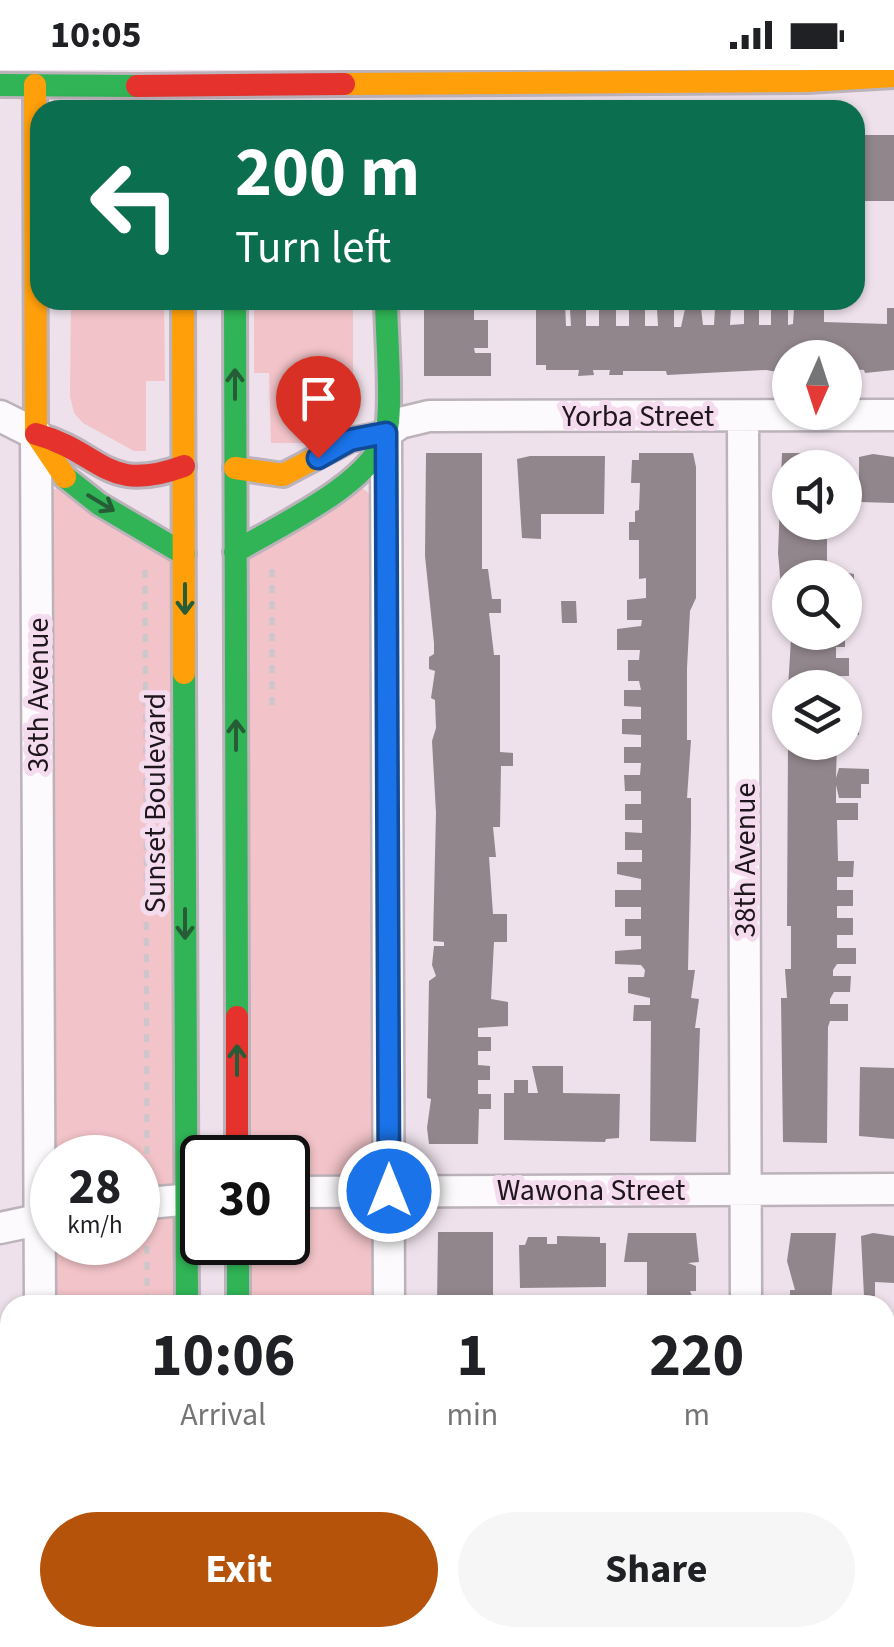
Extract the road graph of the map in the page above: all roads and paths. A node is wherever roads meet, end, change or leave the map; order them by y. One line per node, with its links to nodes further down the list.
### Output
1 (182, 70): 10 (main road)
2 (234, 70): 11 (main road)
3 (894, 76): 4 (main road)
4 (807, 82): 5 (main road); 6 (main road)
5 (385, 84): 8 (main road, bridge); 12 (main road)
6 (894, 84)
7 (0, 85): 8 (main road)
8 (35, 85): 9 (main road, 36th Avenue)
9 (35, 100)
10 (182, 100)
11 (234, 100)
12 (385, 100)
13 (36, 310): 21 (main road, 36th Avenue)
14 (183, 310): 22 (main road, Sunset Boulevard)
15 (234, 310): 23 (main road, one-way to 15)
16 (386, 310): 20 (main road)
17 (894, 415): 19 (street, Yorba Street)
18 (0, 416): 21 (street)
19 (744, 416): 20 (street, Yorba Street); 32 (street, 38th Avenue)
20 (386, 433): 23 (main road); 24 (main road); 33 (street)
21 (36, 434): 22 (main road); 25 (main road, one-way to 25); 27 (street, 36th Avenue)
22 (184, 466): 25 (main road, Sunset Boulevard)
23 (235, 468): 24 (main road)
24 (236, 552): 30 (main road, one-way to 24)
25 (184, 554): 29 (main road, Sunset Boulevard, one-way to 29)
26 (145, 562): 28 (path)
27 (45, 1135)
28 (148, 1135)
29 (193, 1135)
30 (237, 1135)
31 (894, 1189): 32 (street, Wawona Street)
32 (746, 1190): 33 (street, Wawona Street); 46 (street, 38th Avenue)
33 (389, 1191): 34 (street, Wawona Street); 45 (street)
34 (310, 1192)
35 (30, 1221): 36 (street)
36 (0, 1228)
37 (43, 1265): 41 (street, 36th Avenue)
38 (145, 1265): 42 (path)
39 (189, 1265): 43 (main road, Sunset Boulevard)
40 (238, 1265): 44 (main road)
41 (41, 1295)
42 (146, 1295)
43 (187, 1295)
44 (238, 1295)
45 (389, 1295)
46 (746, 1295)

